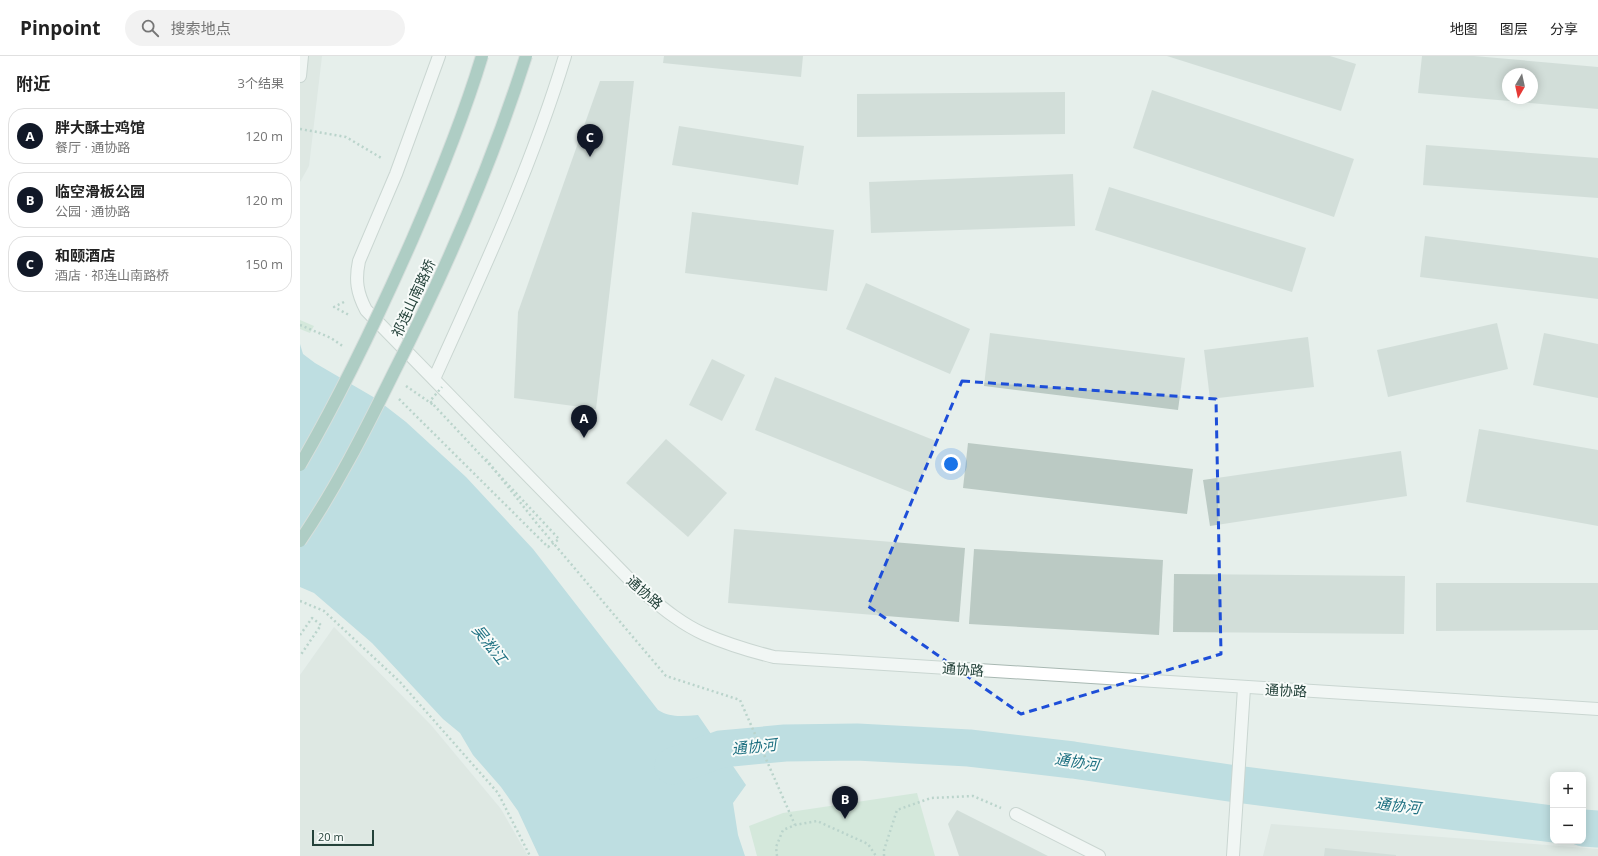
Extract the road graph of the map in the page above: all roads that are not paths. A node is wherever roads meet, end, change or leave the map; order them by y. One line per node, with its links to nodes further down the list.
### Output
1 (302, 56): 6 (street)
2 (439, 56): 7 (street, 通协路)
3 (482, 56): 8 (main road, 祁连山南路桥, bridge)
4 (526, 56): 9 (main road, 祁连山南路桥, bridge)
5 (565, 56): 7 (street)
6 (300, 76)
7 (438, 383): 10 (street, 通协路)
8 (300, 465)
9 (300, 541)
10 (1244, 688): 11 (street, 通协路); 14 (street)
11 (1598, 709)
12 (1016, 814): 13 (street)
13 (1099, 856)
14 (1233, 856)

